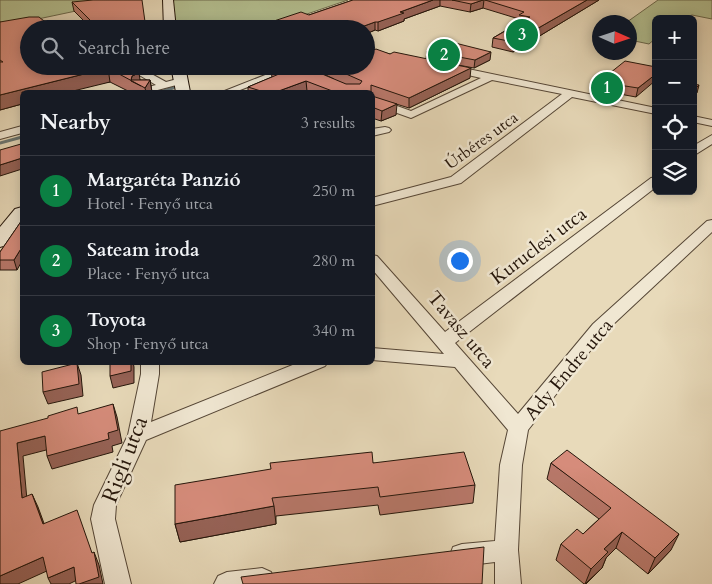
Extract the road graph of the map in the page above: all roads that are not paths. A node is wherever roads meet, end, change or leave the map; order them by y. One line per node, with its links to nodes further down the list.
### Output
1 (168, 0): 2 (main road)
2 (169, 20)
3 (20, 24): 4 (street)
4 (0, 28)
5 (439, 66): 8 (street)
6 (146, 75): 10 (street)
7 (277, 75): 12 (street)
8 (492, 76): 13 (street); 14 (street)
9 (181, 80): 10 (street)
10 (164, 85): 11 (street)
11 (147, 90)
12 (233, 90)
13 (570, 93): 15 (street); 25 (street, Úrbéres utca)
14 (375, 101)
15 (652, 110)
16 (697, 120): 17 (street)
17 (712, 123)
18 (20, 130): 21 (street)
19 (385, 130): 20 (street)
20 (375, 132)
21 (0, 136)
22 (712, 138): 23 (street)
23 (696, 150)
24 (652, 184): 30 (street, Kuruclesi utca)
25 (375, 201)
26 (20, 216): 28 (main road)
27 (712, 224): 35 (street, Ady Endre utca)
28 (0, 241)
29 (375, 262): 30 (street, Tavasz utca)
30 (445, 341): 32 (street, Tavasz utca)
31 (375, 354): 32 (street)
32 (460, 361): 35 (street, Tavasz utca)
33 (150, 365): 36 (street, Rigli utca)
34 (312, 365): 36 (street)
35 (518, 428): 37 (street, Ady Endre utca)
36 (138, 435): 40 (street, Rigli utca)
37 (506, 550): 38 (street); 42 (street, Ady Endre utca)
38 (438, 558)
39 (282, 577): 41 (street)
40 (118, 584)
41 (227, 584)
42 (508, 584)

